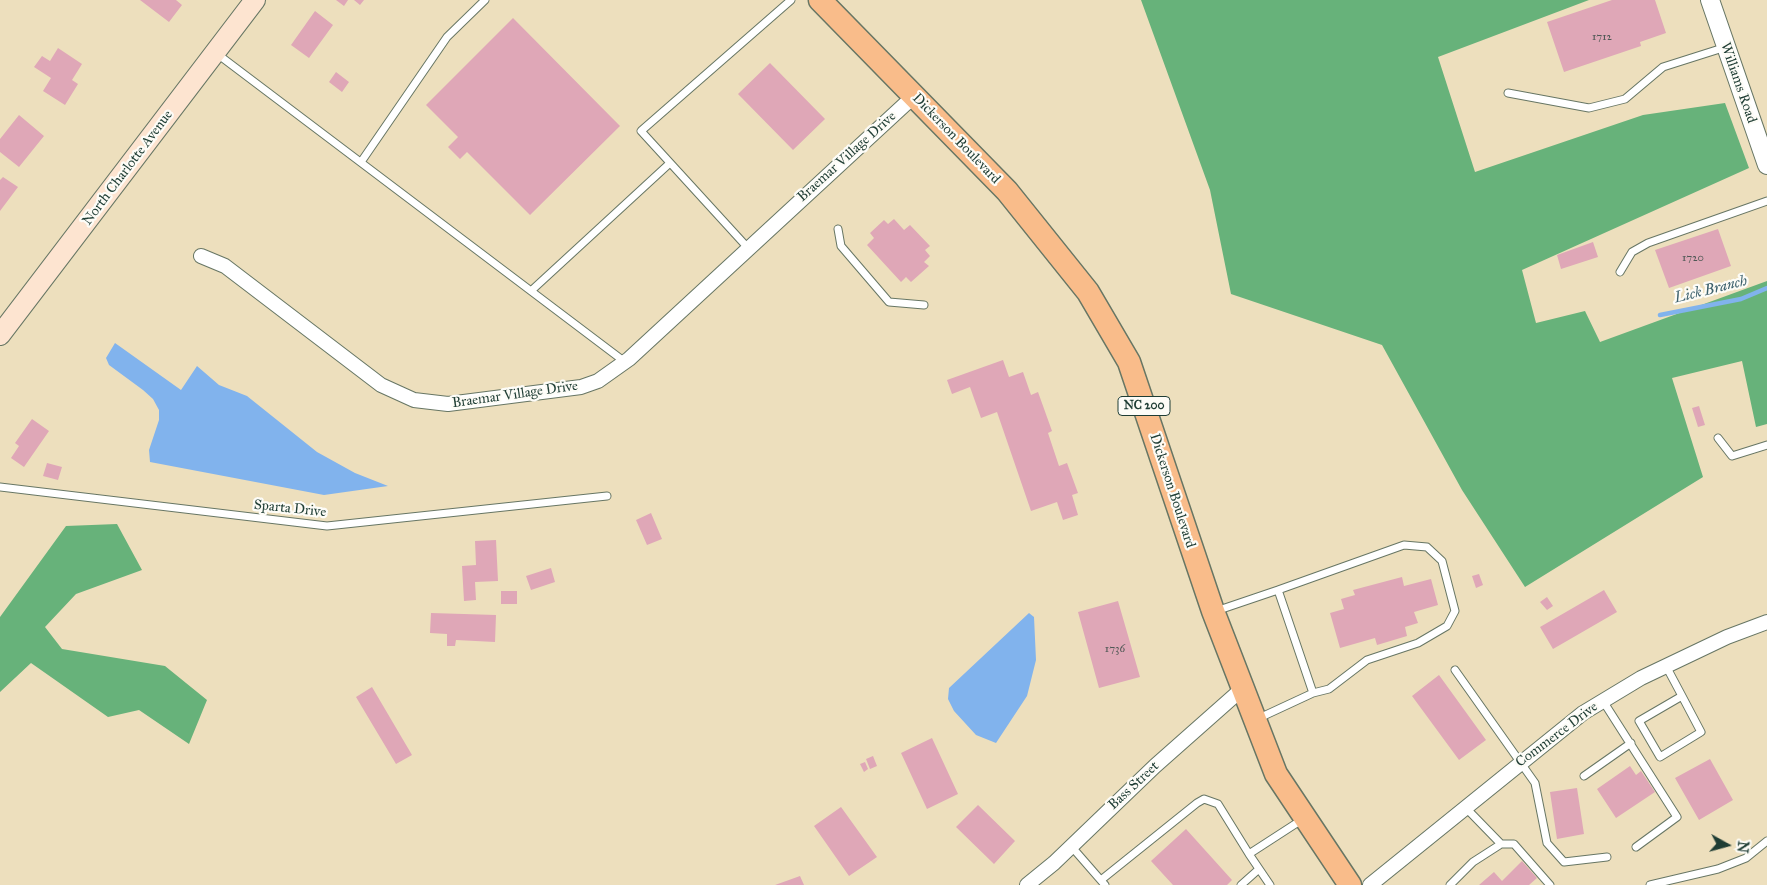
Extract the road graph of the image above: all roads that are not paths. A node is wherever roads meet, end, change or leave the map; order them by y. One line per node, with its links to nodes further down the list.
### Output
1 (255, 0): 7 (main road, North Charlotte Avenue)
2 (485, 0): 10 (lane)
3 (791, 0): 11 (lane)
4 (820, 0): 9 (main road, Dickerson Boulevard / NC 200)
5 (1710, 0): 6 (street, Williams Road)
6 (1726, 47): 8 (lane); 12 (street, Williams Road)
7 (216, 53): 10 (lane); 20 (main road, North Charlotte Avenue)
8 (1508, 93)
9 (914, 96): 15 (street, Braemar Village Drive); 27 (main road, Dickerson Boulevard / NC 200)
10 (361, 162): 18 (lane)
11 (670, 163): 15 (lane); 18 (lane)
12 (1767, 165)
13 (1767, 201): 17 (lane)
14 (838, 229): 19 (lane)
15 (748, 248): 21 (street, Braemar Village Drive)
16 (201, 256): 21 (street, Braemar Village Drive)
17 (1620, 272)
18 (532, 290): 21 (lane)
19 (924, 305)
20 (0, 335)
21 (625, 362)
22 (1718, 438): 23 (lane)
23 (1767, 445)
24 (0, 487): 25 (lane, Sparta Drive)
25 (607, 496)
26 (1278, 590): 27 (lane); 32 (lane); 32 (lane)
27 (1213, 611): 31 (main road, Dickerson Boulevard / NC 200)
28 (1767, 622): 29 (street, Commerce Drive)
29 (1666, 666): 33 (lane); 34 (street, Commerce Drive)
30 (1455, 670): 37 (lane)
31 (1242, 689): 35 (main road, Dickerson Boulevard / NC 200); 43 (street, Bass Street)
32 (1313, 693): 35 (lane)
33 (1682, 696): 33 (lane)
34 (1603, 701): 36 (lane); 37 (street, Commerce Drive)
35 (1255, 720): 40 (main road, Dickerson Boulevard / NC 200)
36 (1631, 743): 38 (lane); 44 (lane)
37 (1520, 763): 39 (street, Commerce Drive); 46 (lane)
38 (1584, 776)
39 (1465, 806): 42 (lane); 53 (street, Commerce Drive)
40 (1305, 817): 45 (lane); 52 (main road, Dickerson Boulevard / NC 200)
41 (1767, 841): 56 (lane)
42 (1500, 844): 54 (lane); 55 (lane)
43 (1071, 846): 48 (lane); 49 (street, Bass Street)
44 (1636, 847)
45 (1249, 854): 47 (lane); 48 (lane)
46 (1607, 857)
47 (1259, 869): 50 (lane); 51 (lane)
48 (1103, 883)
49 (1027, 885)
50 (1241, 885)
51 (1270, 885)
52 (1350, 885)
53 (1370, 885)
54 (1450, 885)
55 (1550, 885)
56 (1650, 885)

